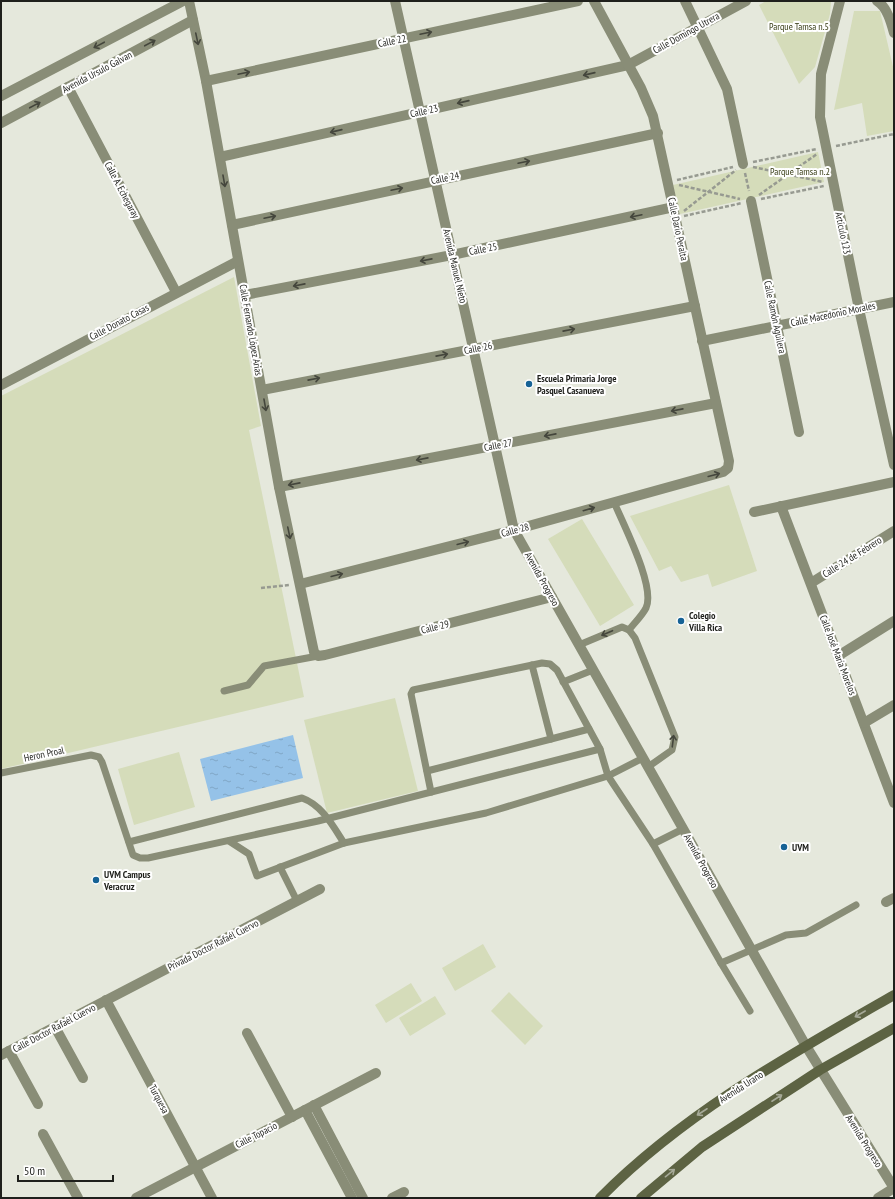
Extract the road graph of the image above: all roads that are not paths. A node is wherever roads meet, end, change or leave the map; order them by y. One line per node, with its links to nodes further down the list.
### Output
1 (183, 1): 17 (street, one-way to 17)
2 (189, 1): 10 (street, Calle Fernando López Arias)
3 (395, 1): 13 (street, Avenida Manuel Nieto)
4 (578, 1): 13 (street, Calle 22, one-way to 4)
5 (594, 1): 14 (street, Calle Dario Peralta)
6 (685, 1): 11 (street)
7 (746, 1): 11 (street, Calle Domingo Utrera)
8 (840, 1): 33 (street, Artículo 123)
9 (877, 1): 12 (street)
10 (193, 20): 15 (street, Calle Fernando López Arias, one-way to 15); 16 (street, Avenida Ursulo Galvan, one-way to 10)
11 (698, 27): 14 (street, Calle Domingo Utrera); 22 (street)
12 (894, 33)
13 (403, 38): 15 (street, Calle 22, one-way to 13); 18 (street, Avenida Manuel Nieto)
14 (628, 65): 18 (street, Calle 23, one-way to 18); 20 (street, Calle Dario Peralta)
15 (206, 81): 21 (street, Calle Fernando López Arias)
16 (68, 87): 19 (street, Avenida Ursulo Galvan, one-way to 16); 29 (street, Calle A. Echegaray)
17 (1, 96)
18 (420, 112): 21 (street, Calle 23, one-way to 21); 23 (street, Avenida Manuel Nieto)
19 (1, 123)
20 (658, 133): 23 (street, Calle 24, one-way to 20); 25 (street, Calle Dario Peralta)
21 (220, 157): 26 (street, Calle Fernando López Arias, one-way to 26)
22 (743, 164)
23 (435, 180): 26 (street, Calle 24, one-way to 23); 27 (street, Avenida Manuel Nieto)
24 (751, 201): 34 (street, Calle Ramón Aguilera)
25 (675, 212): 27 (street, Calle 25, one-way to 27); 32 (street, Calle Dario Peralta)
26 (232, 225): 28 (street, Calle Fernando López Arias)
27 (452, 256): 30 (street, Calle 25, one-way to 30); 36 (street, Avenida Manuel Nieto)
28 (238, 261): 29 (street, Calle Donato Casas); 30 (street, Calle Fernando López Arias)
29 (176, 292): 37 (street, Calle Donato Casas)
30 (245, 295): 38 (street, Calle Fernando López Arias)
31 (894, 302): 33 (street, Calle Macedonio Morales)
32 (695, 306): 35 (street, Calle Dario Peralta); 36 (street, Calle 26, one-way to 32)
33 (859, 309): 34 (street, Calle Macedonio Morales); 42 (street, Artículo 123)
34 (777, 326): 35 (street, Calle Macedonio Morales); 40 (street, Calle Ramón Aguilera)
35 (702, 342): 39 (street, Calle Dario Peralta)
36 (473, 348): 38 (street, Calle 26, one-way to 36); 41 (street, Avenida Manuel Nieto)
37 (1, 385)
38 (262, 390): 45 (street, Calle Fernando López Arias, one-way to 45)
39 (716, 403): 41 (street, Calle 27, one-way to 41); 43 (street, Calle Dario Peralta)
40 (799, 432)
41 (495, 445): 45 (street, Calle 27, one-way to 45); 49 (street, Avenida Manuel Nieto)
42 (894, 465)
43 (728, 468): 46 (street, Calle 28, one-way to 43)
44 (894, 482): 47 (street)
45 (279, 487): 52 (street, Calle Fernando López Arias, one-way to 52)
46 (614, 502): 49 (street, Calle 28, one-way to 46); 55 (lane)
47 (781, 506): 48 (street); 51 (street, Calle José María Morelos)
48 (754, 512)
49 (514, 530): 52 (street, Calle 28, one-way to 49); 53 (street, Avenida Progreso)
50 (894, 530): 51 (street, Calle 24 de Febrero)
51 (811, 583): 58 (street, Calle José María Morelos)
52 (300, 584): 57 (street, Calle Fernando López Arias)
53 (552, 597): 56 (street, Avenida Progreso); 57 (street, Calle 29)
54 (894, 621): 58 (street)
55 (629, 630): 56 (lane, one-way to 56); 68 (lane, one-way to 55)
56 (579, 645): 60 (street, Avenida Progreso)
57 (318, 656): 62 (lane)
58 (838, 656): 64 (street, Calle José María Morelos)
59 (532, 665): 61 (lane); 66 (lane); 69 (lane)
60 (594, 670): 61 (lane); 68 (street, Avenida Progreso)
61 (563, 682): 65 (lane)
62 (224, 691)
63 (894, 705): 64 (street)
64 (864, 723): 73 (street, Calle José María Morelos)
65 (590, 730): 66 (lane); 67 (lane)
66 (551, 739): 69 (lane)
67 (600, 749): 71 (lane); 72 (lane)
68 (645, 762): 71 (lane); 75 (street, Avenida Progreso)
69 (427, 771): 72 (lane)
70 (1, 773): 77 (lane, Heron Proal)
71 (608, 776): 78 (lane); 79 (lane)
72 (431, 792): 74 (lane)
73 (893, 800)
74 (328, 819): 76 (lane); 77 (lane); 78 (lane)
75 (683, 829): 79 (lane); 84 (street, Avenida Progreso)
76 (229, 841): 77 (lane); 80 (lane)
77 (129, 842)
78 (344, 843): 80 (lane)
79 (653, 844): 85 (lane)
80 (280, 867): 82 (lane)
81 (320, 889): 82 (street, Privada Doctor Rafaél Cuervo)
82 (297, 901): 87 (street, Privada Doctor Rafaél Cuervo)
83 (856, 905): 84 (lane)
84 (750, 949): 85 (lane); 92 (street, Avenida Progreso)
85 (721, 963): 88 (lane)
86 (894, 995): 92 (main road, Avenida Urano, one-way to 92)
87 (106, 1000): 89 (street, Calle Doctor Rafaél Cuervo); 101 (street, Turquesa)
88 (750, 1011)
89 (55, 1027): 93 (street, Calle Doctor Rafaél Cuervo); 96 (street)
90 (894, 1028): 94 (main road)
91 (247, 1033): 99 (street)
92 (806, 1046): 94 (street, Avenida Progreso); 110 (main road, Avenida Urano, one-way to 110)
93 (5, 1053): 97 (street)
94 (820, 1070): 102 (street, Avenida Progreso); 111 (main road, one-way to 94)
95 (376, 1073): 98 (street, Calle Topacio)
96 (83, 1078)
97 (38, 1104)
98 (310, 1108): 99 (street, Calle Topacio); 107 (street); 108 (street)
99 (292, 1117): 101 (street, Calle Topacio)
100 (43, 1134): 104 (street)
101 (195, 1167): 105 (street, Calle Topacio); 106 (street, Turquesa)
102 (894, 1188): 112 (street)
103 (404, 1192): 109 (street)
104 (78, 1198)
105 (136, 1198)
106 (212, 1198)
107 (352, 1198)
108 (363, 1198)
109 (392, 1198)
110 (600, 1198)
111 (641, 1198)
112 (878, 1198)

